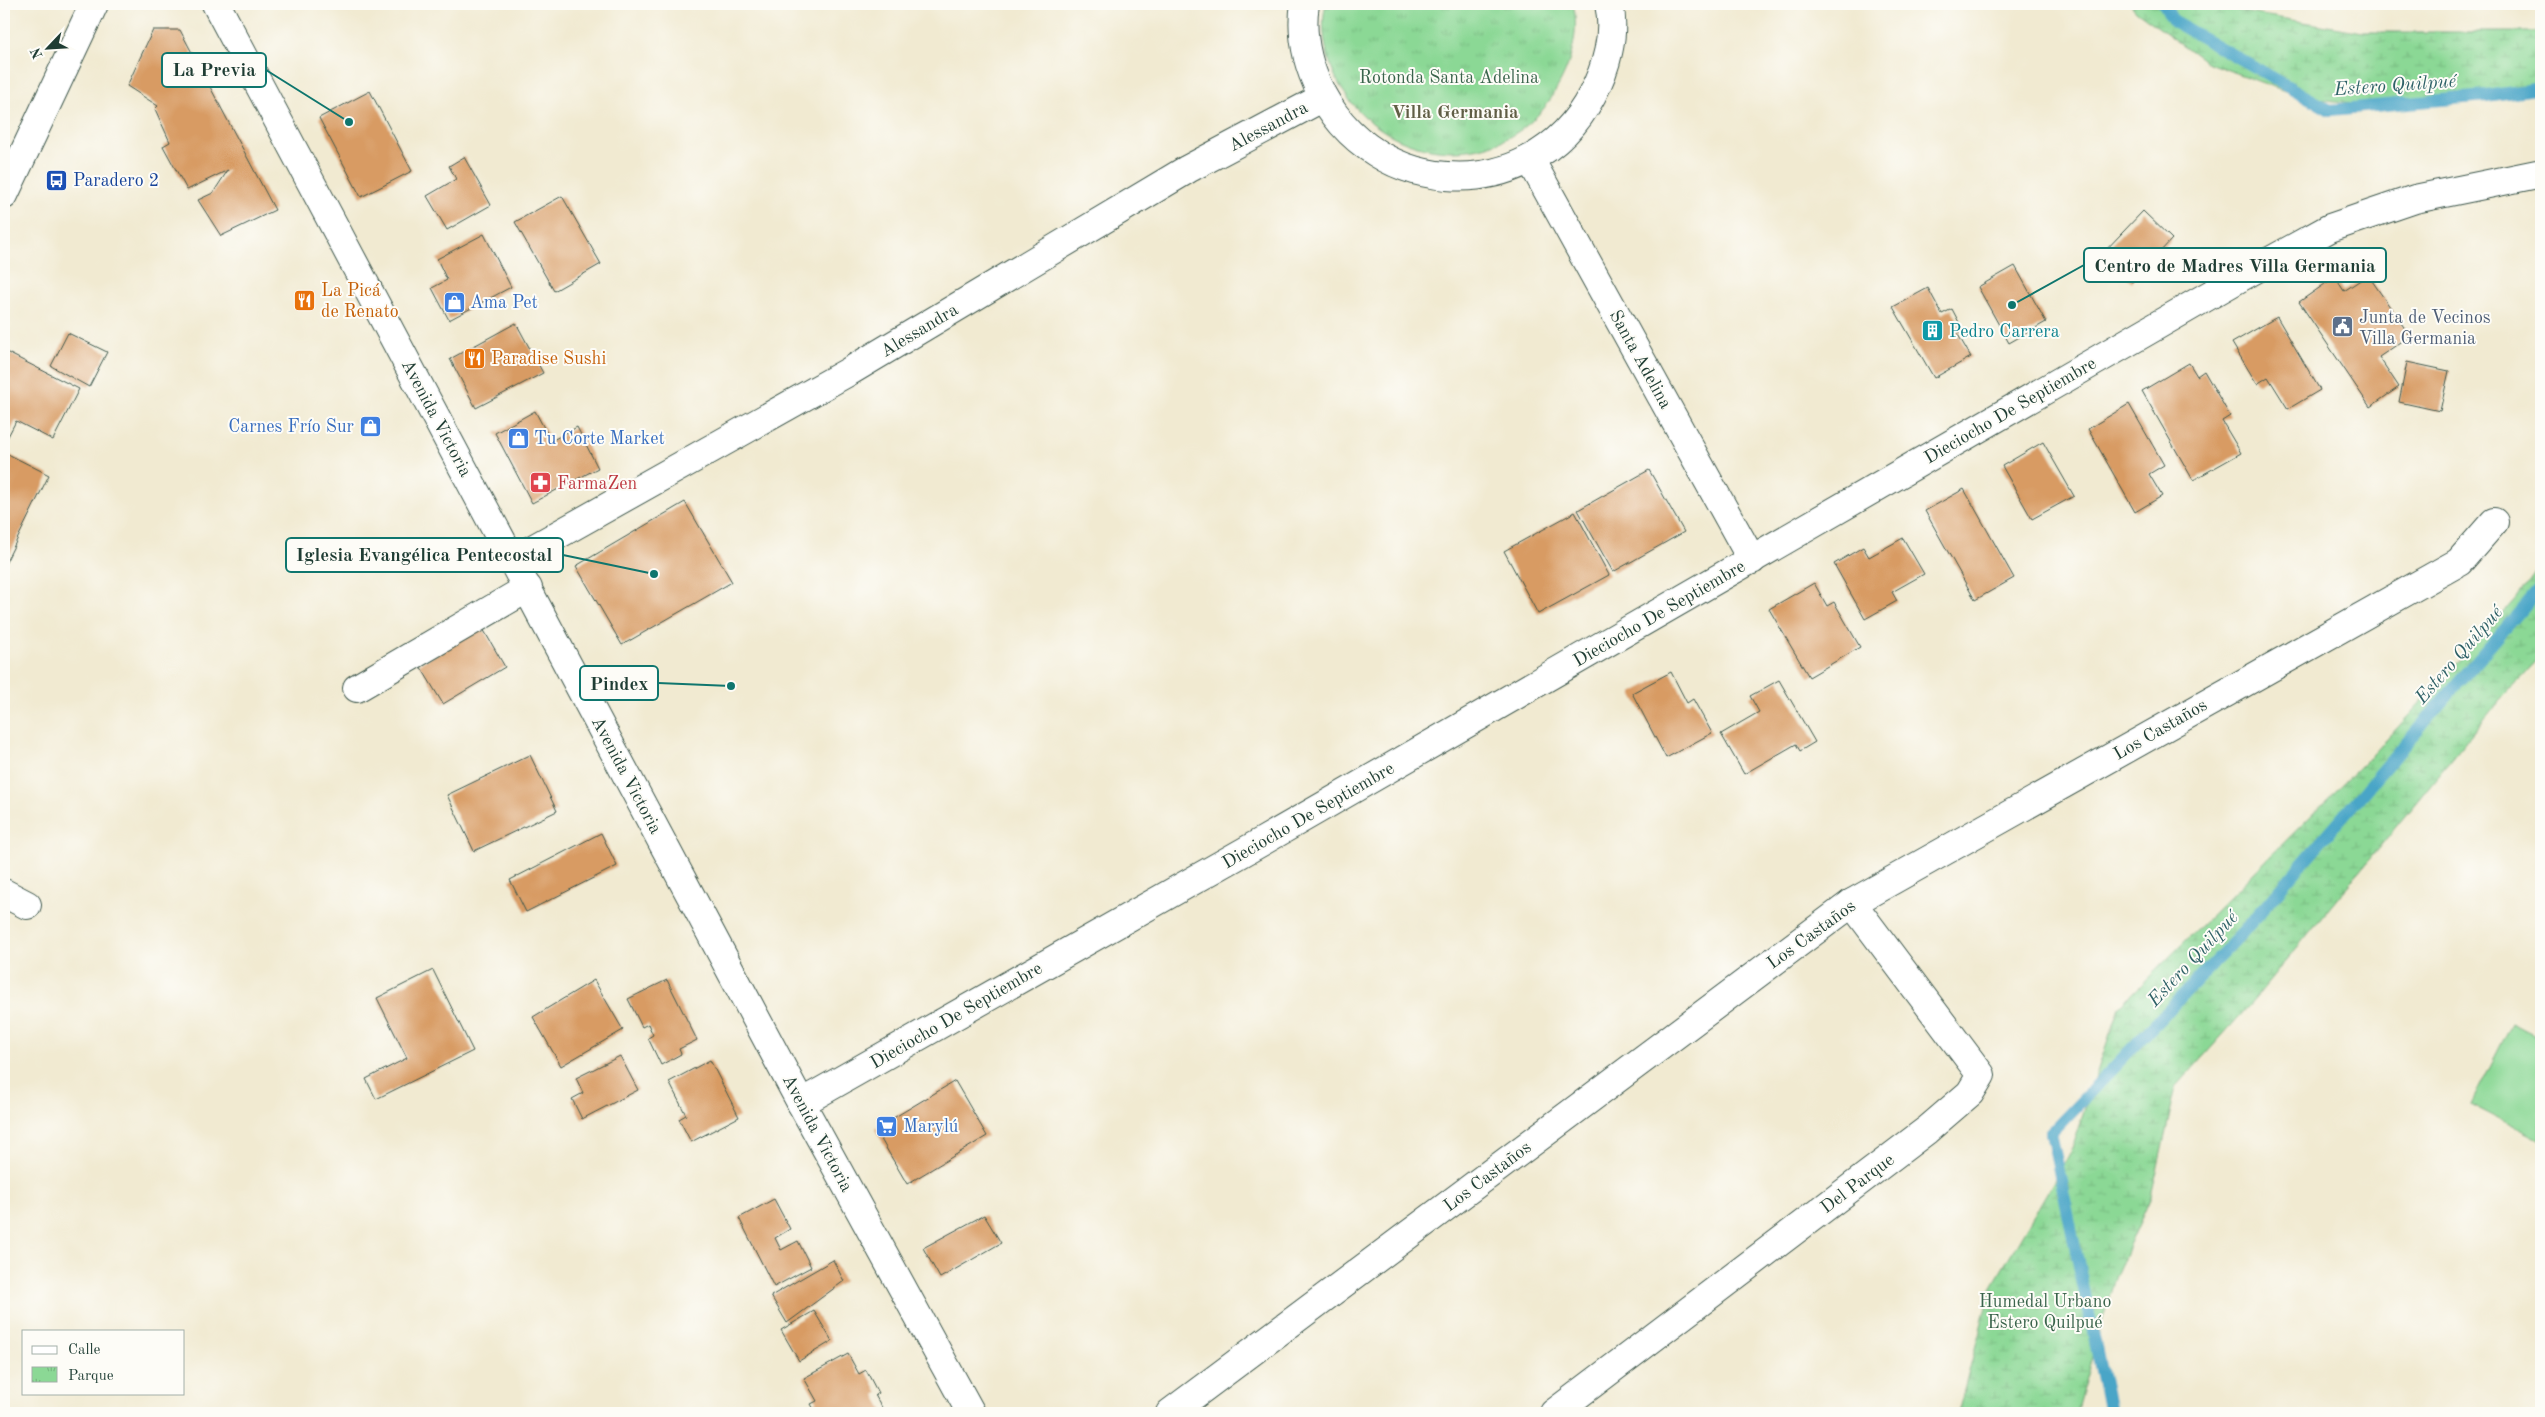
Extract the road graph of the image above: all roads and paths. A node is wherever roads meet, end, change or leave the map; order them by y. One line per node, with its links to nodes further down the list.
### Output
1 (94, 4): 8 (street)
2 (216, 4): 10 (street, Avenida Victoria)
3 (1305, 4): 5 (street)
4 (1609, 4): 6 (street)
5 (1322, 98): 6 (street); 10 (street, Alessandra)
6 (1530, 159): 11 (street, Santa Adelina)
7 (2537, 174): 11 (street, Dieciocho De Septiembre)
8 (4, 195)
9 (2494, 522): 14 (street, Los Castaños)
10 (513, 560): 12 (street, Avenida Victoria)
11 (1752, 560): 15 (street, Dieciocho De Septiembre)
12 (528, 588): 13 (street); 15 (street, Avenida Victoria)
13 (357, 688)
14 (1852, 903): 17 (street, Los Castaños); 18 (street, Del Parque)
15 (801, 1103): 16 (street, Avenida Victoria)
16 (971, 1413)
17 (1170, 1413)
18 (1554, 1413)

